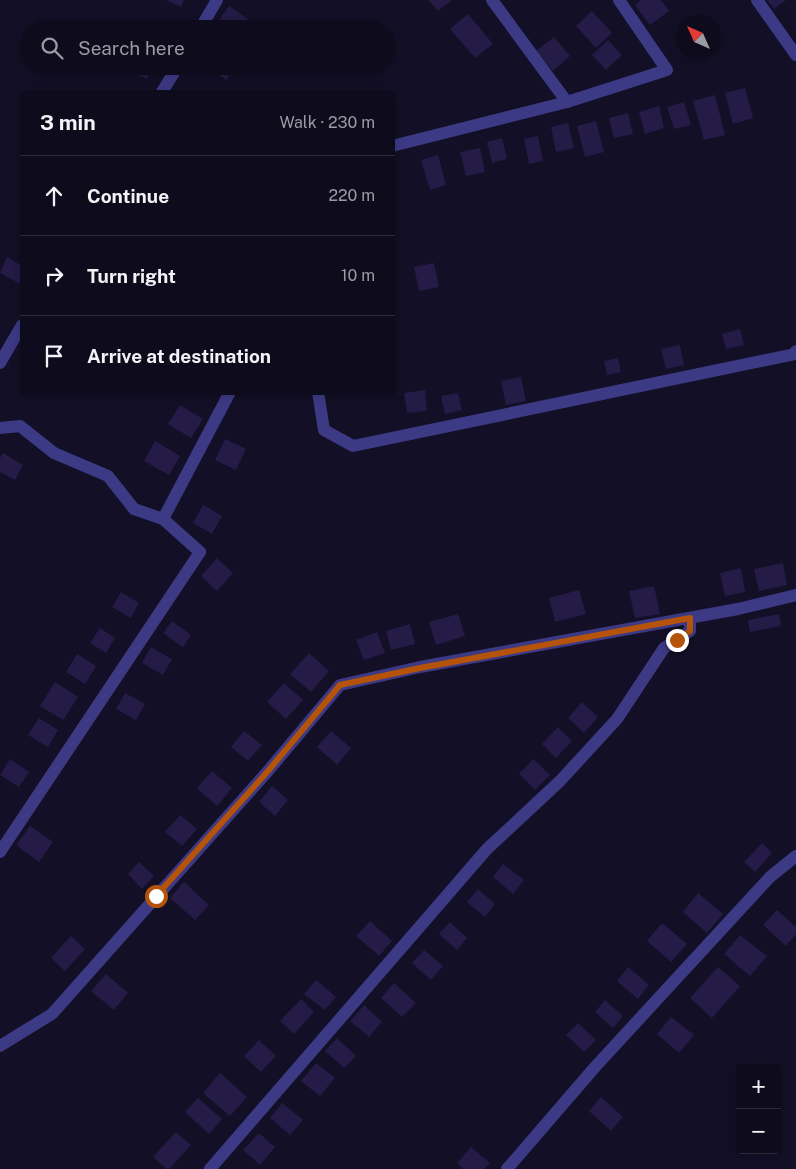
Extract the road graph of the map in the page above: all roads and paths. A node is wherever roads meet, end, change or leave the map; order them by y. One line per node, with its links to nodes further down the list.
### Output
1 (217, 0): 5 (street)
2 (492, 0): 9 (street)
3 (619, 0): 9 (street)
4 (757, 0): 6 (street)
5 (205, 20)
6 (796, 55)
7 (172, 75): 8 (street)
8 (163, 90)
9 (567, 102): 10 (street)
10 (395, 145)
11 (20, 328): 13 (street)
12 (796, 351): 15 (street)
13 (0, 363)
14 (228, 395): 17 (street)
15 (318, 395)
16 (0, 428): 17 (street)
17 (163, 519): 20 (street)
18 (796, 595): 19 (street)
19 (690, 618): 22 (street); 23 (street)
20 (0, 852)
21 (796, 856): 24 (street)
22 (0, 1046)
23 (210, 1169)
24 (507, 1169)

